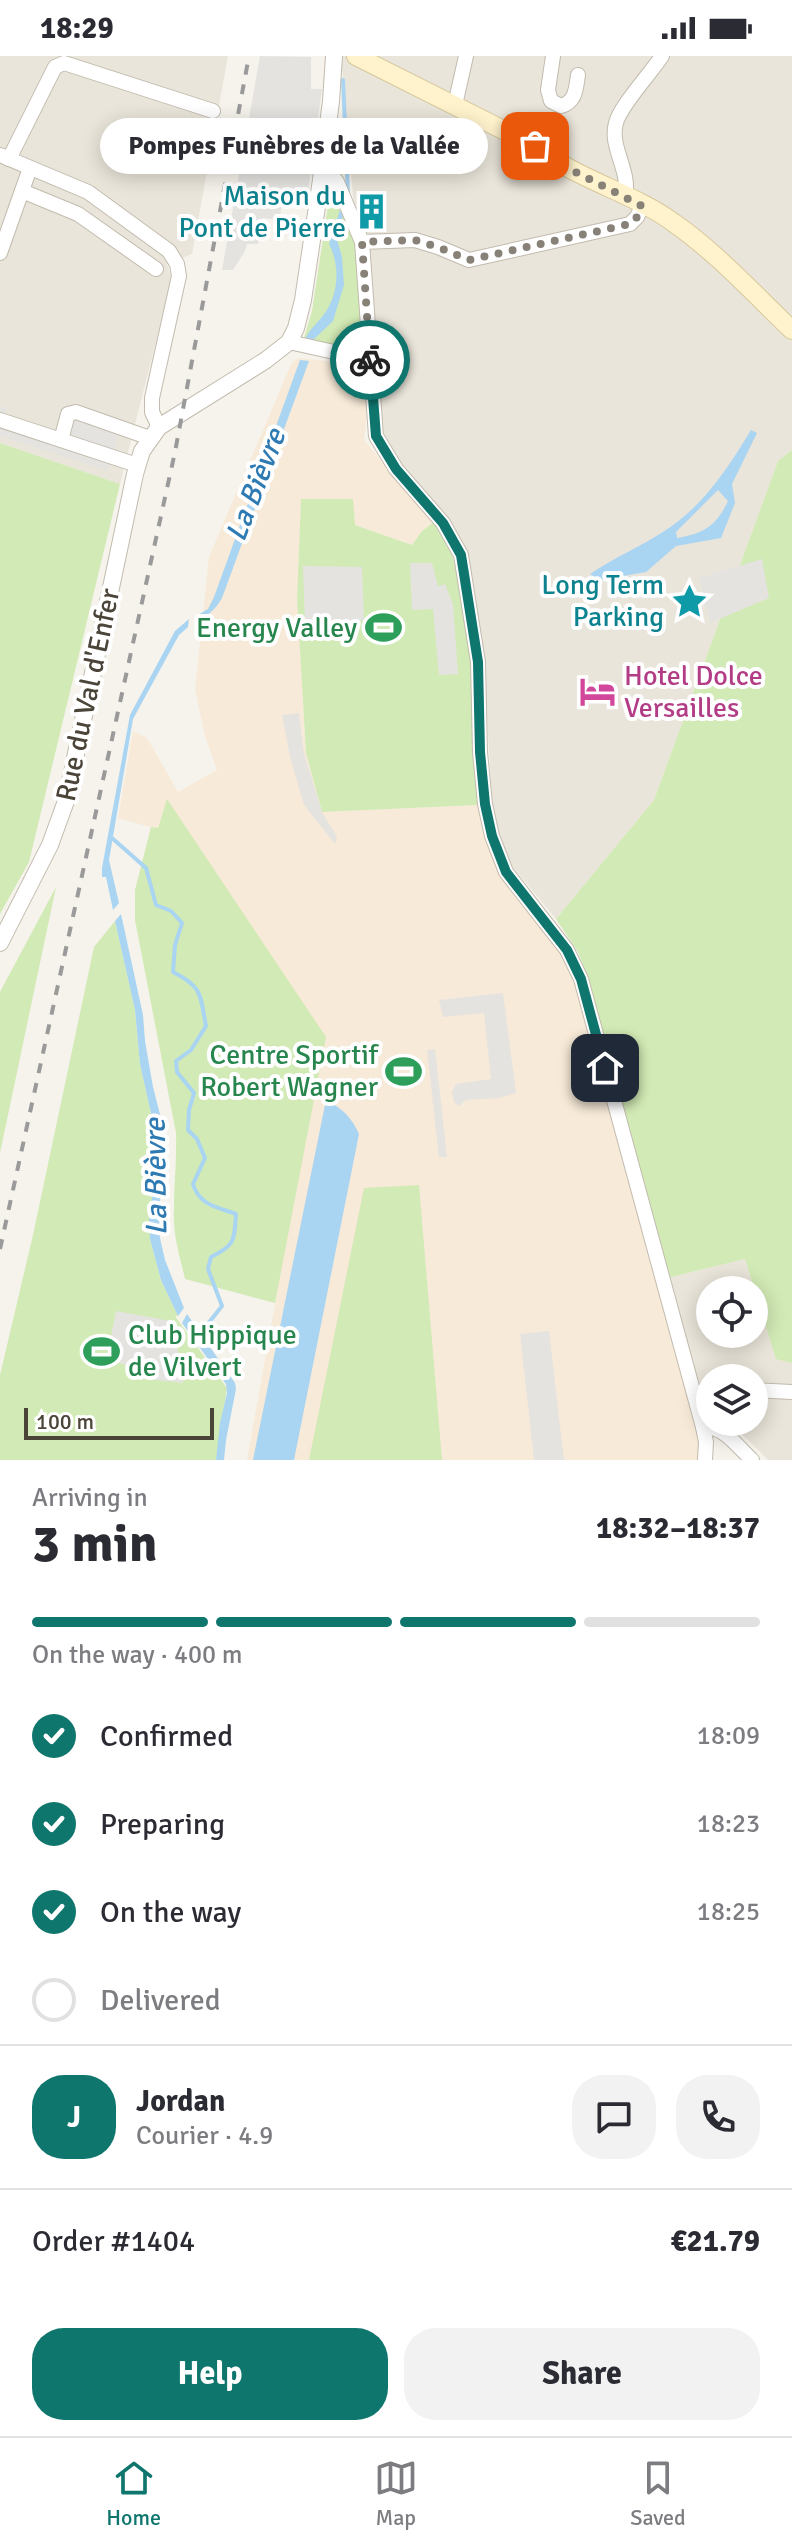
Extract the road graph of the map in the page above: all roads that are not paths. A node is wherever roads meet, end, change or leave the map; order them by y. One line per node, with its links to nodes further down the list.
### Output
1 (334, 56): 10 (street)
2 (356, 56): 7 (main road)
3 (466, 56): 7 (street)
4 (553, 56): 6 (street)
5 (662, 56): 13 (street)
6 (578, 75)
7 (455, 105): 13 (main road)
8 (213, 111): 9 (street)
9 (5, 157): 11 (street)
10 (323, 163): 15 (street); 19 (street)
11 (30, 168): 12 (street); 22 (street)
12 (22, 191): 16 (street); 17 (street)
13 (625, 196): 14 (main road)
14 (642, 206): 15 (street); 18 (main road)
15 (362, 242): 20 (street)
16 (1, 249)
17 (156, 269)
18 (792, 330)
19 (289, 342): 20 (street); 22 (street)
20 (370, 360): 26 (street)
21 (0, 420): 23 (street)
22 (155, 432): 23 (street); 24 (street, Rue du Val d'Enfer)
23 (61, 440): 24 (street)
24 (137, 465): 25 (street, Rue du Val d'Enfer)
25 (0, 943)
26 (692, 1390): 27 (street); 30 (street)
27 (696, 1390)
28 (768, 1391): 29 (street)
29 (792, 1392)
30 (696, 1403)
31 (705, 1436): 33 (street)
32 (726, 1436): 34 (street)
33 (705, 1460)
34 (752, 1460)

